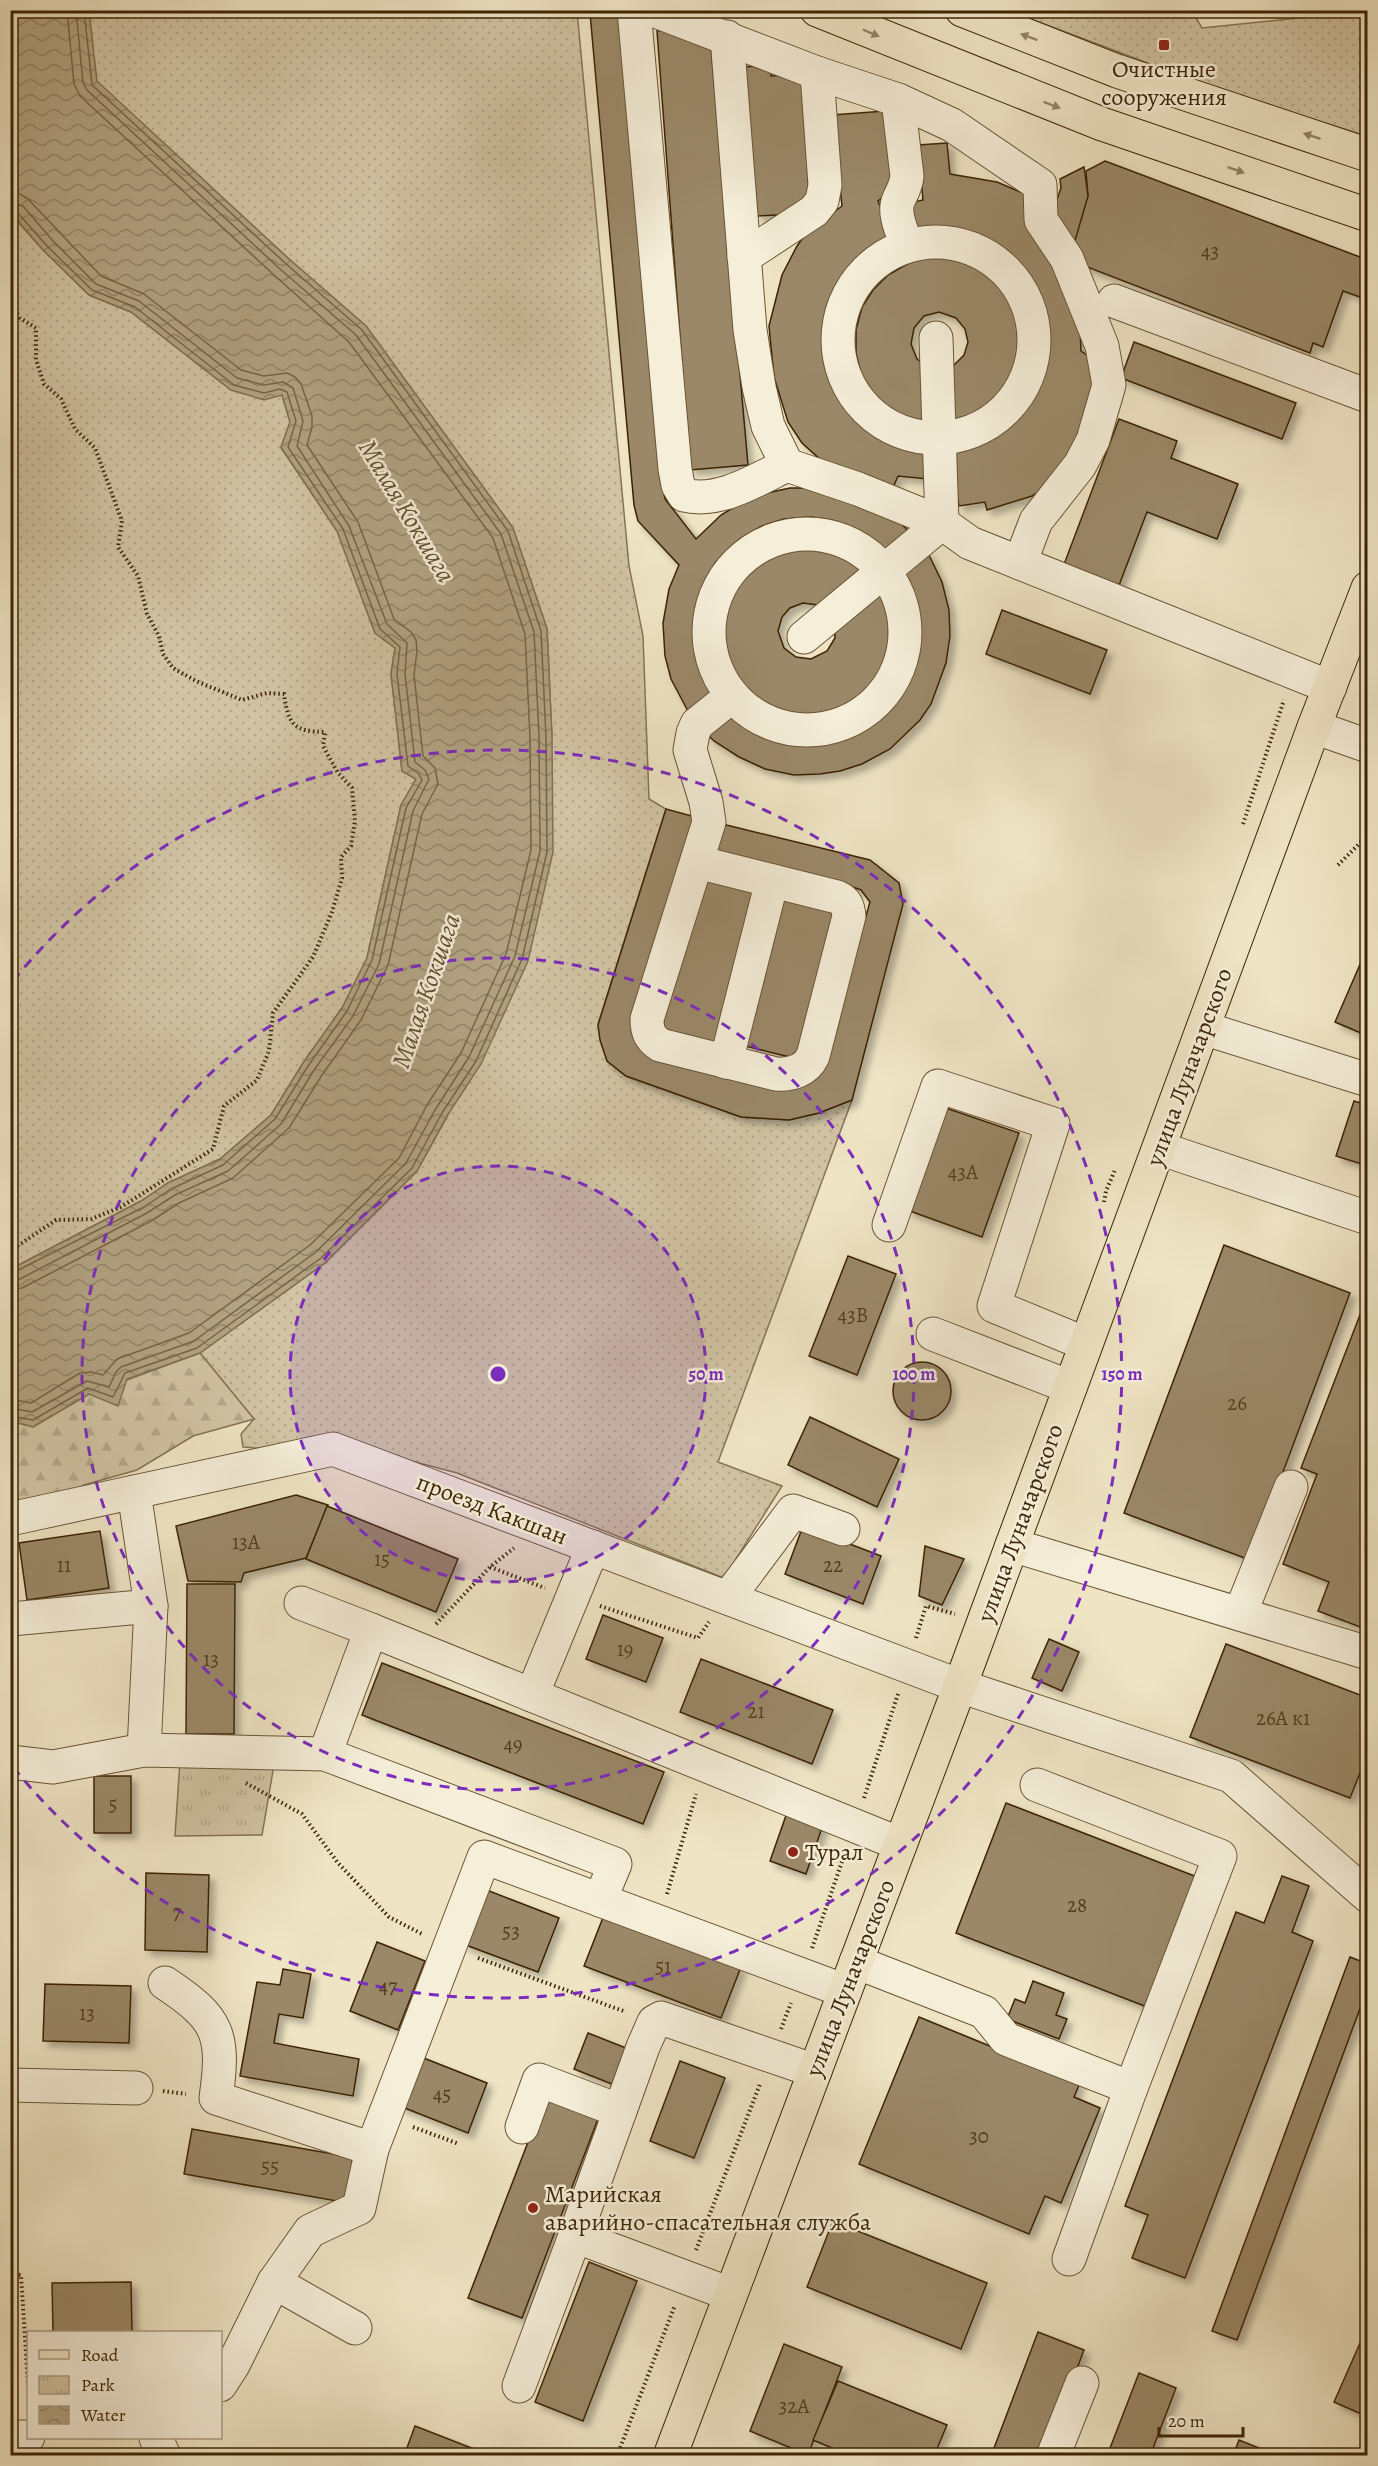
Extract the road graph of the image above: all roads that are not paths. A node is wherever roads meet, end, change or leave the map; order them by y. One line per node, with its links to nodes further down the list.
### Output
1 (634, 10): 16 (street)
2 (653, 10): 5 (street)
3 (817, 10): 9 (main road, one-way to 9)
4 (962, 10): 8 (main road, one-way to 4)
5 (727, 37): 6 (street); 11 (street)
6 (817, 73): 7 (street); 11 (street)
7 (898, 100): 10 (street); 18 (street)
8 (1368, 154)
9 (1368, 215)
10 (907, 246): 15 (street); 15 (street)
11 (744, 257): 16 (street)
12 (1114, 301): 14 (street)
13 (936, 338): 15 (street)
14 (1368, 396)
15 (939, 438): 17 (street)
16 (787, 465): 17 (street)
17 (942, 523): 18 (street); 19 (street)
18 (1020, 562): 22 (street)
19 (884, 572): 21 (street); 23 (street); 23 (street)
20 (1368, 588): 22 (main road, улица Луначарского)
21 (804, 638)
22 (1330, 687): 24 (main road, улица Луначарского)
23 (732, 696): 26 (street)
24 (1314, 727): 25 (street); 28 (main road, улица Луначарского)
25 (1368, 746)
26 (697, 862): 27 (street); 29 (street)
27 (772, 881): 29 (street); 29 (street)
28 (1203, 1028): 30 (street); 31 (main road, улица Луначарского)
29 (726, 1062)
30 (1368, 1080)
31 (1159, 1148): 32 (street); 35 (main road, улица Луначарского)
32 (1368, 1218)
33 (889, 1225): 35 (street)
34 (933, 1334): 36 (street)
35 (1086, 1344): 36 (main road, улица Луначарского)
36 (1070, 1387): 41 (main road, улица Луначарского)
37 (1291, 1487): 46 (street)
38 (134, 1492): 39 (street, проезд Какшан); 42 (street, проезд Какшан); 45 (street)
39 (10, 1519)
40 (843, 1529): 43 (street)
41 (1012, 1545): 46 (street); 50 (main road, улица Луначарского)
42 (593, 1547): 43 (street, проезд Какшан); 51 (street)
43 (728, 1598): 50 (street, проезд Какшан)
44 (301, 1603): 48 (street)
45 (151, 1606): 47 (street); 52 (street)
46 (1240, 1614): 49 (street)
47 (11, 1619)
48 (371, 1630): 51 (street); 53 (street)
49 (1368, 1653)
50 (960, 1686): 56 (main road, улица Луначарского); 57 (street, проезд Какшан)
51 (532, 1695): 56 (street)
52 (144, 1750): 53 (street); 54 (street)
53 (325, 1754): 58 (street)
54 (10, 1762)
55 (1036, 1785): 64 (street)
56 (900, 1844): 59 (main road, улица Луначарского)
57 (1365, 1887)
58 (600, 1900): 59 (street); 67 (street)
59 (850, 1977): 61 (main road, улица Луначарского); 64 (street)
60 (165, 1983): 67 (street)
61 (815, 2070): 65 (street); 71 (main road, улица Луначарского)
62 (10, 2085): 63 (street)
63 (136, 2088)
64 (1131, 2088): 69 (street)
65 (620, 2111): 66 (street); 68 (street)
66 (522, 2127)
67 (372, 2149): 70 (street)
68 (575, 2236): 71 (street); 75 (street)
69 (1069, 2259)
70 (274, 2282): 72 (street); 73 (street)
71 (730, 2294): 82 (main road, улица Луначарского)
72 (355, 2328)
73 (222, 2382)
74 (1082, 2382): 83 (street)
75 (519, 2386)
76 (10, 2437): 77 (street)
77 (27, 2437)
78 (30, 2439): 80 (street)
79 (156, 2439): 81 (street)
80 (32, 2456)
81 (164, 2456)
82 (670, 2456)
83 (1053, 2456)

